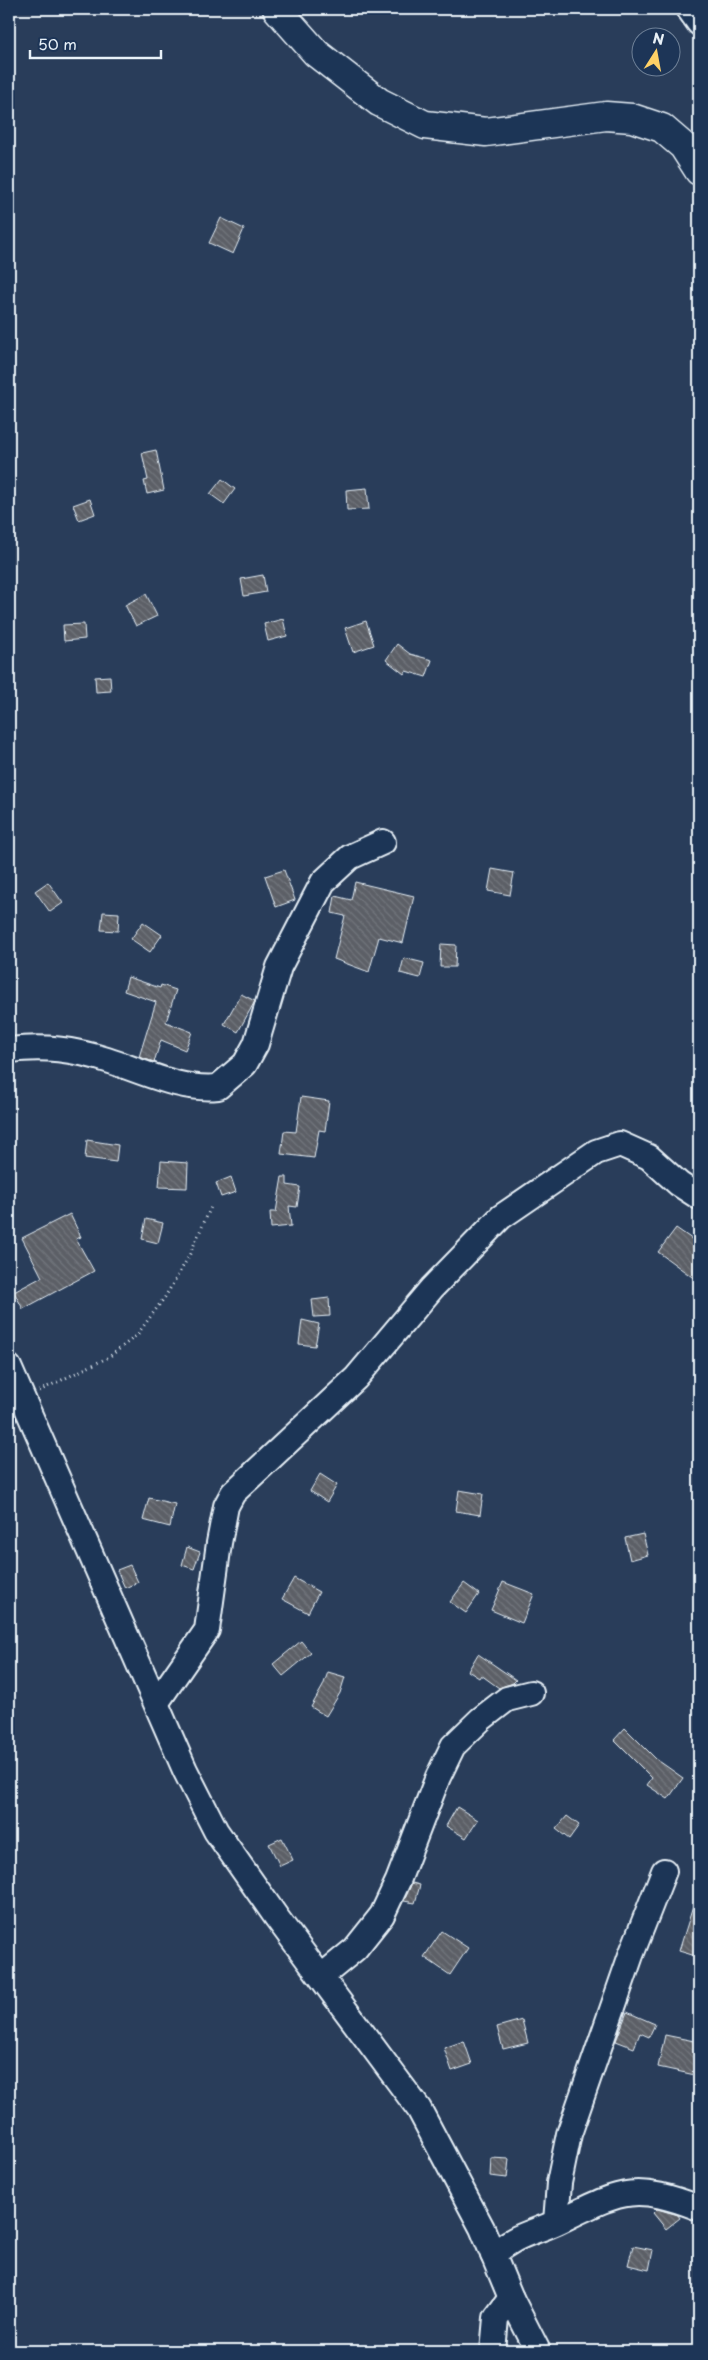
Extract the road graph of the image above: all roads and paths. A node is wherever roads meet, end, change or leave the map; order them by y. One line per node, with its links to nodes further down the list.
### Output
1 (277, 9): 4 (main road)
2 (689, 9): 3 (street)
3 (699, 23)
4 (699, 171)
5 (382, 842): 6 (street)
6 (9, 1050)
7 (699, 1197): 12 (street)
8 (210, 1207): 10 (path)
9 (9, 1367): 10 (street)
10 (23, 1399): 12 (street)
11 (531, 1693): 14 (street)
12 (157, 1702): 14 (street)
13 (664, 1871): 16 (street)
14 (322, 1976): 17 (street)
15 (699, 2208): 16 (street)
16 (556, 2222): 17 (street)
17 (494, 2255): 18 (street)
18 (511, 2298): 19 (street); 20 (street)
19 (493, 2351)
20 (538, 2351)

